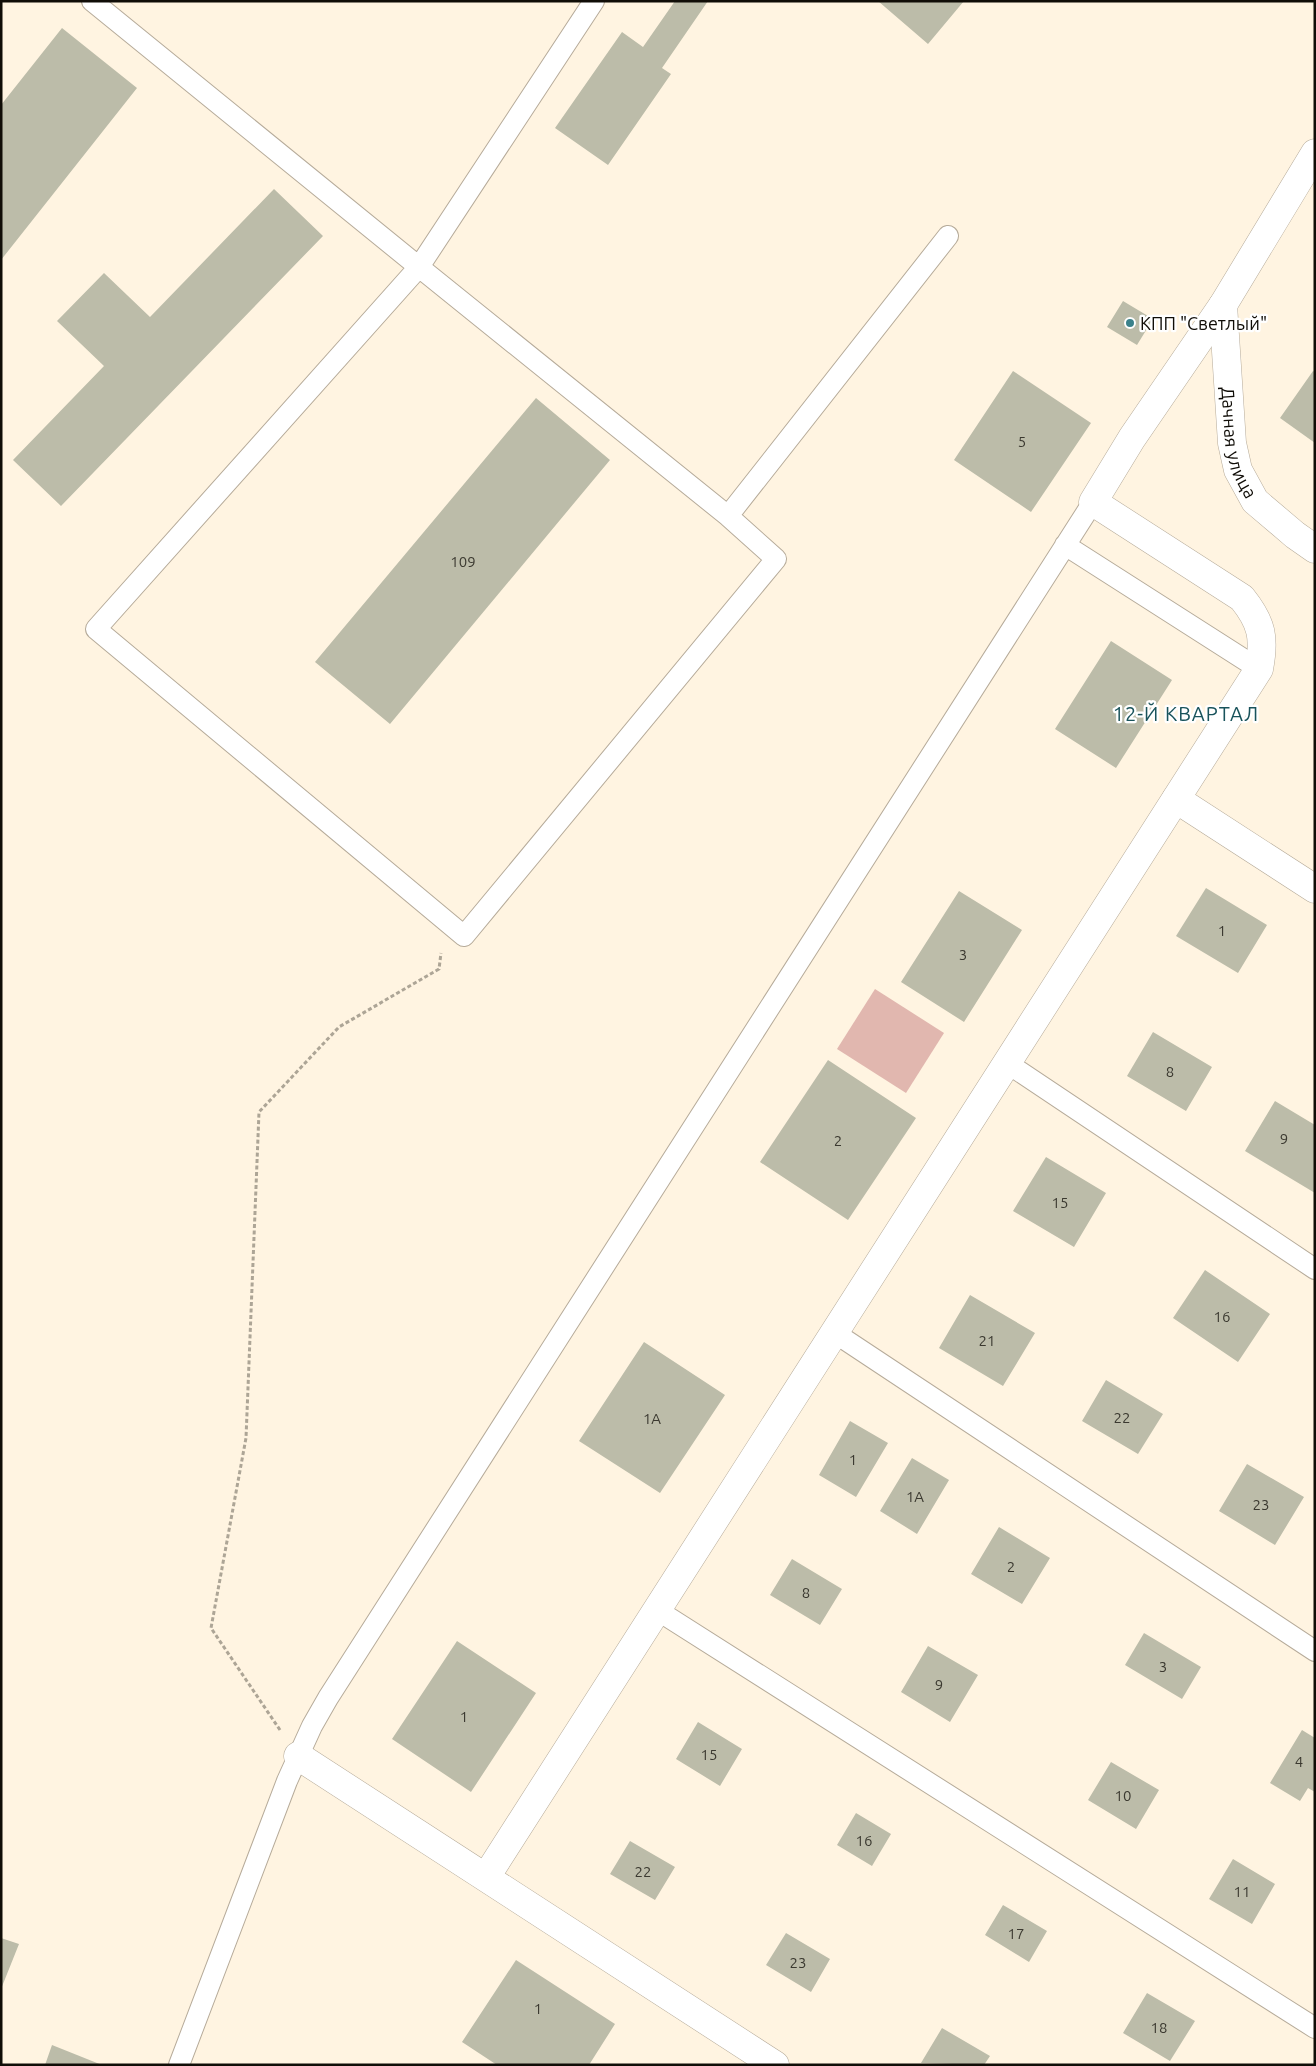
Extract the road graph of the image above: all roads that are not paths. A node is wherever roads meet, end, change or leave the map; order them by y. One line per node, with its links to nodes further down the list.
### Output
1 (92, 1): 5 (lane)
2 (594, 1): 5 (lane)
3 (1315, 153): 6 (street)
4 (948, 236): 8 (lane)
5 (420, 267): 8 (lane); 8 (lane)
6 (1223, 305): 7 (street); 10 (street, Дачная улица)
7 (1092, 502): 9 (lane); 11 (street)
8 (728, 516)
9 (1065, 545): 11 (lane); 19 (lane)
10 (1315, 549)
11 (1259, 669): 12 (street)
12 (1176, 799): 13 (street); 14 (street)
13 (1315, 889)
14 (1007, 1063): 15 (lane); 16 (street)
15 (1315, 1269)
16 (834, 1333): 17 (street); 18 (lane)
17 (657, 1610): 20 (street); 21 (lane)
18 (1315, 1651)
19 (298, 1756): 20 (street); 22 (lane)
20 (486, 1878): 23 (street)
21 (1315, 2028)
22 (179, 2065)
23 (774, 2065)

